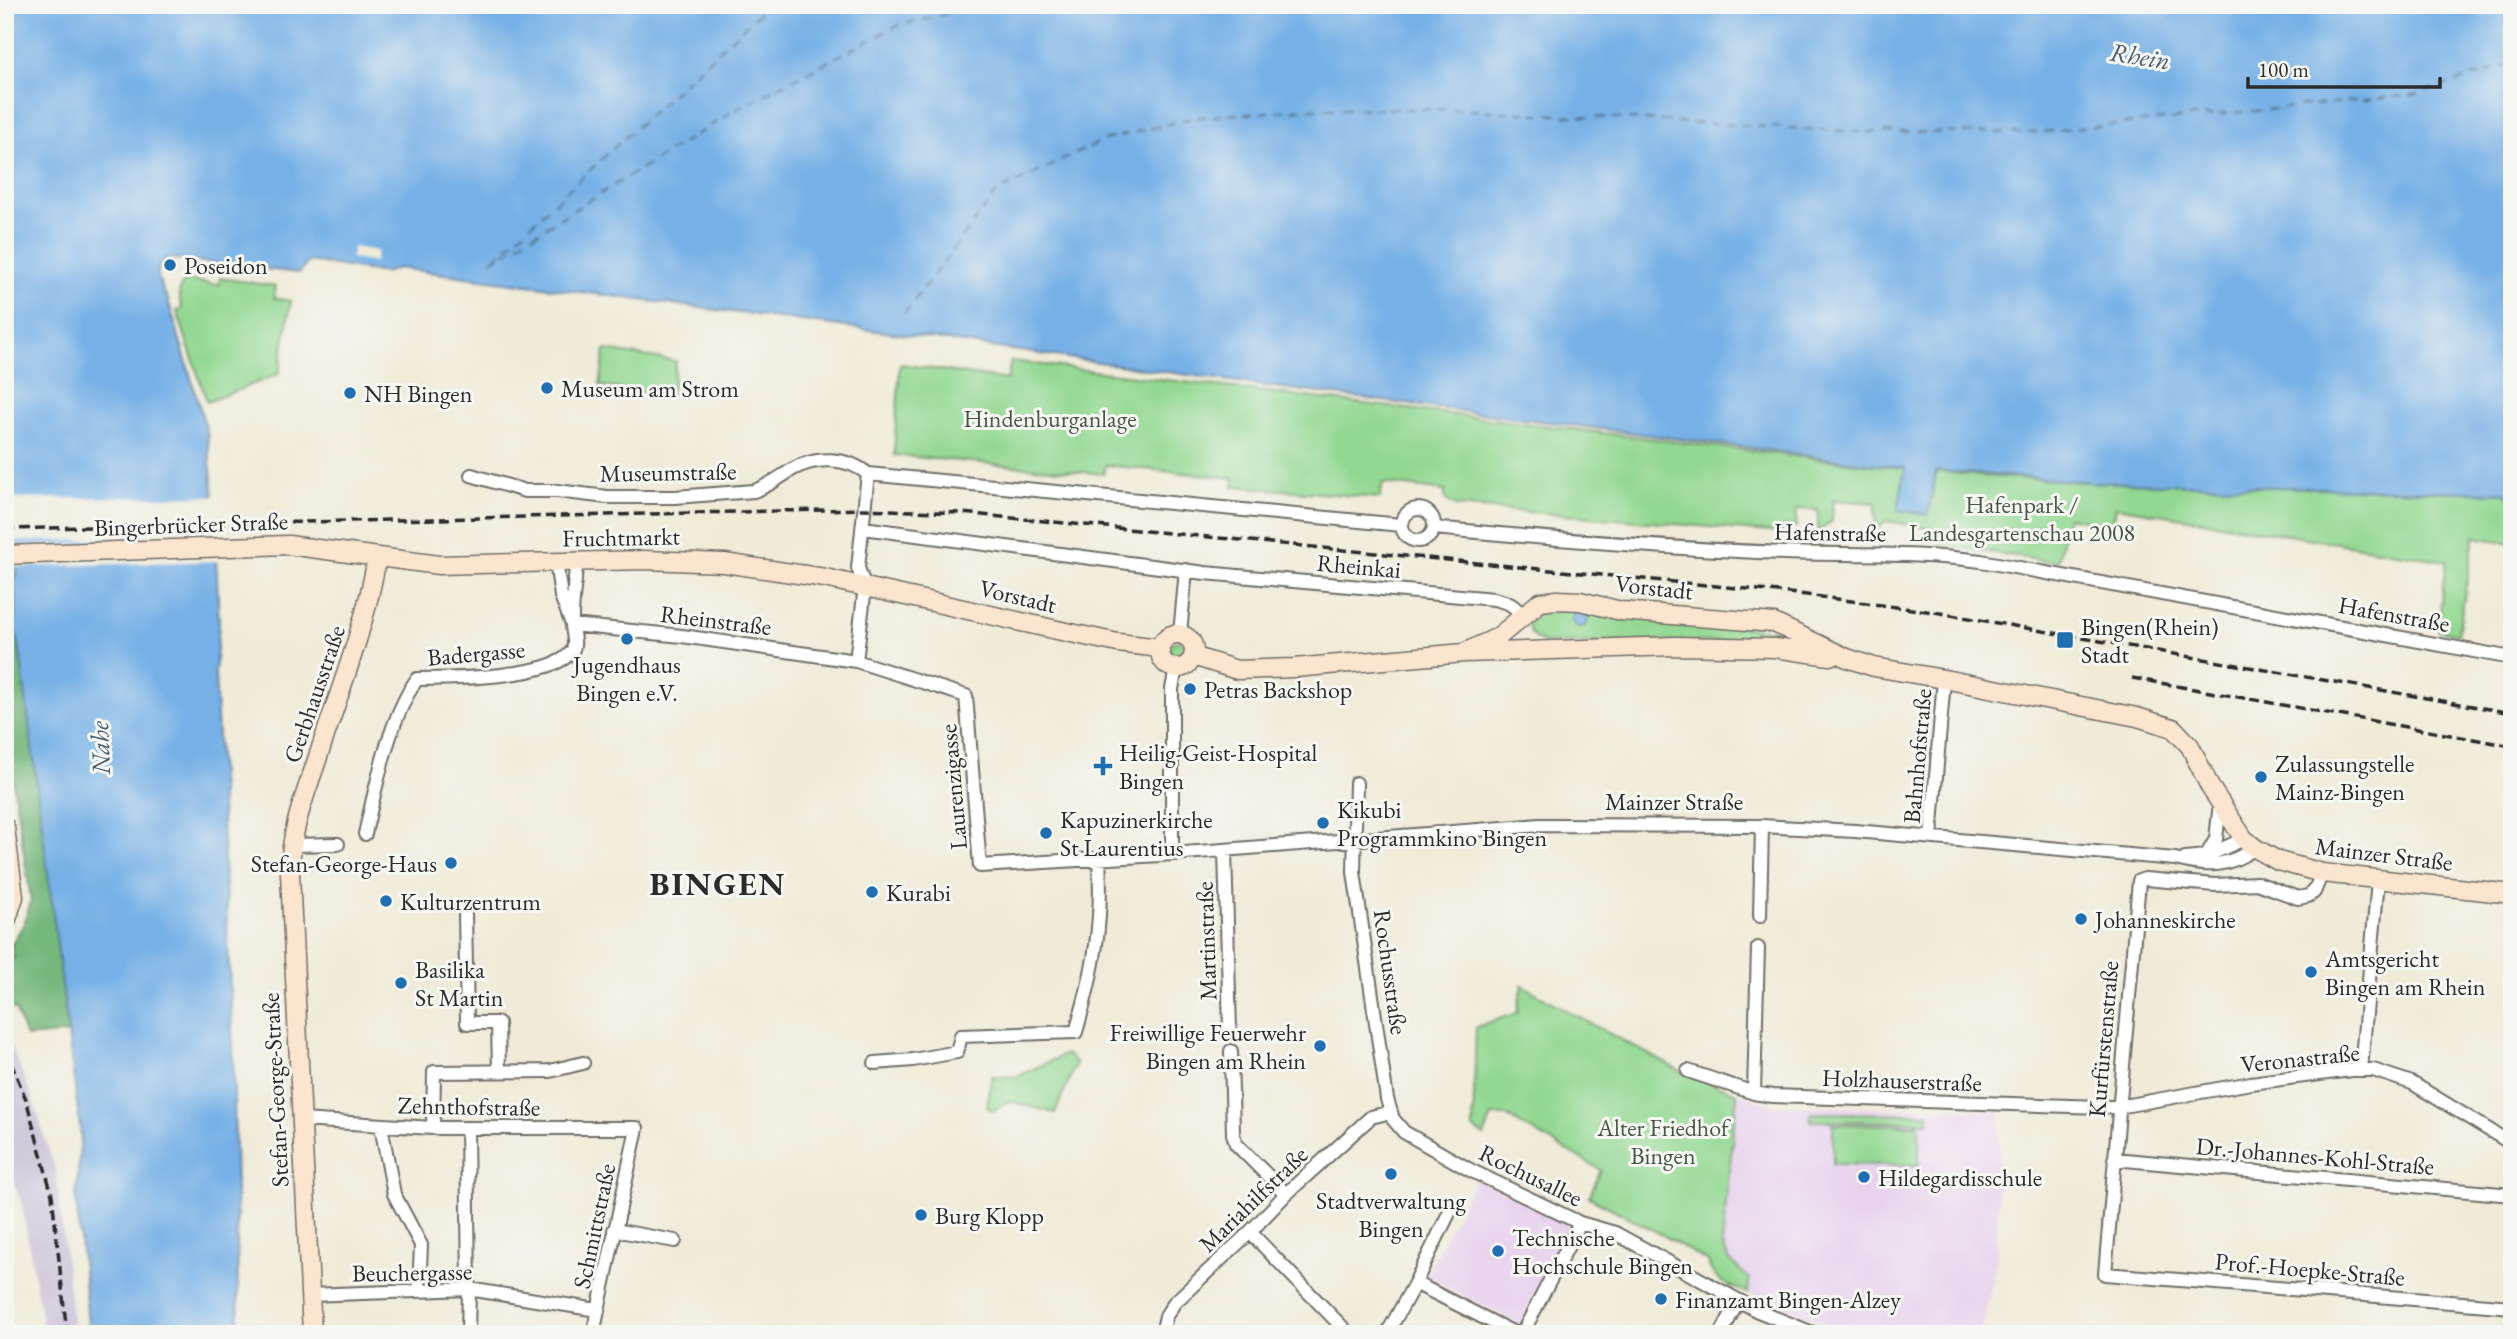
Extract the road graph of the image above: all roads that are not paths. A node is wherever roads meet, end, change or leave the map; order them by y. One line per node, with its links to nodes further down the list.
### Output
1 (868, 474): 2 (street, Museumstraße); 3 (street); 4 (street)
2 (471, 475)
3 (1401, 525): 5 (street, Hafenstraße); 5 (street)
4 (863, 528): 10 (street, Rheinkai); 11 (street)
5 (1434, 528): 22 (street, Hafenstraße)
6 (5, 555): 7 (main road, Bingerbrücker Straße)
7 (377, 557): 9 (main road, Fruchtmarkt); 35 (main road, Gerbhausstraße)
8 (576, 561): 9 (main road, Fruchtmarkt); 11 (main road, Fruchtmarkt); 14 (street)
9 (556, 562): 14 (street)
10 (1186, 570): 12 (street, Rheinkai); 15 (street)
11 (865, 587): 16 (main road, Vorstadt); 23 (street)
12 (1521, 616): 13 (main road, Vorstadt); 18 (main road); 19 (main road, Vorstadt)
13 (1774, 623): 17 (main road); 21 (main road, Vorstadt)
14 (572, 625): 23 (street, Rheinstraße); 30 (street, Badergasse)
15 (1180, 634): 16 (main road); 20 (main road)
16 (1160, 648): 24 (main road)
17 (1775, 648): 18 (main road, Vorstadt); 21 (main road, Vorstadt)
18 (1542, 650): 19 (main road, Vorstadt)
19 (1464, 653): 20 (main road, Vorstadt)
20 (1193, 656): 24 (main road)
21 (1847, 658): 25 (main road, Vorstadt)
22 (2512, 658)
23 (856, 661): 41 (street, Laurenzigasse)
24 (1176, 668): 37 (street)
25 (1944, 679): 27 (main road, Vorstadt); 31 (street, Bahnhofstraße)
26 (1356, 783): 32 (street, Rochusstraße)
27 (2220, 802): 34 (main road, Vorstadt); 38 (street)
28 (1762, 826): 31 (street, Mainzer Straße); 32 (street, Mainzer Straße); 46 (street)
29 (5, 827): 47 (main road)
30 (365, 834)
31 (1931, 837): 40 (street, Mainzer Straße)
32 (1356, 838): 36 (street, Mainzer Straße); 58 (street, Rochusstraße)
33 (338, 844): 35 (street)
34 (2250, 844): 38 (street, Mainzer Straße); 40 (street, Mainzer Straße); 42 (main road, Mainzer Straße)
35 (291, 845): 59 (main road, Stefan-George-Straße)
36 (1225, 849): 37 (street, Mainzer Straße); 49 (street, Martinstraße)
37 (1172, 854): 39 (street, Mainzer Straße)
38 (2206, 856): 40 (street, Mainzer Straße)
39 (1100, 859): 41 (street, Mainzer Straße); 52 (street)
40 (2175, 859)
41 (980, 866)
42 (2322, 873): 43 (main road, Mainzer Straße); 57 (street, Kurfürstenstraße)
43 (2378, 880): 44 (main road, Mainzer Straße); 53 (street)
44 (2512, 894)
45 (465, 913): 54 (street)
46 (1759, 916)
47 (5, 925)
48 (1758, 948): 56 (street)
49 (1230, 1031)
50 (1231, 1051): 66 (street)
51 (583, 1063): 54 (street)
52 (875, 1063)
53 (2361, 1069): 57 (street, Veronastraße); 64 (street, Veronastraße)
54 (499, 1071): 61 (street)
55 (1688, 1071): 56 (street, Holzhauserstraße)
56 (1754, 1093): 57 (street, Holzhauserstraße)
57 (2118, 1107): 65 (street, Kurfürstenstraße)
58 (1391, 1112): 66 (street, Mariahilfstraße); 69 (street, Rochusallee)
59 (301, 1120): 60 (street, Zehnthofstraße); 77 (main road, Stefan-George-Straße)
60 (381, 1126): 61 (street, Zehnthofstraße); 76 (street)
61 (433, 1128): 63 (street, Zehnthofstraße)
62 (637, 1128): 63 (street, Zehnthofstraße); 70 (street, Schmittstraße)
63 (467, 1129): 75 (street)
64 (2512, 1144)
65 (2114, 1159): 67 (street, Dr.-Johannes-Kohl-Straße); 73 (street, Kurfürstenstraße)
66 (1286, 1194): 71 (street, Mariahilfstraße)
67 (2512, 1195)
68 (1450, 1211): 74 (street)
69 (1580, 1223): 78 (street, Rochusallee); 88 (street)
70 (614, 1230): 72 (street); 80 (street, Schmittstraße)
71 (1250, 1232): 84 (street, Mariahilfstraße); 85 (street)
72 (675, 1241)
73 (2105, 1274): 79 (street, Prof.-Hoepke-Straße)
74 (1415, 1283): 86 (street); 87 (street)
75 (469, 1289): 76 (street, Beuchergasse); 80 (street, Beuchergasse); 82 (street)
76 (419, 1291): 77 (street, Beuchergasse)
77 (310, 1295): 81 (main road, Stefan-George-Straße)
78 (1738, 1301): 89 (street); 90 (street, Rochusallee)
79 (2512, 1307)
80 (597, 1310): 83 (street, Schmittstraße)
81 (312, 1334)
82 (468, 1334)
83 (593, 1334)
84 (1163, 1334)
85 (1349, 1334)
86 (1387, 1334)
87 (1516, 1334)
88 (1522, 1334)
89 (1721, 1334)
90 (1815, 1334)

